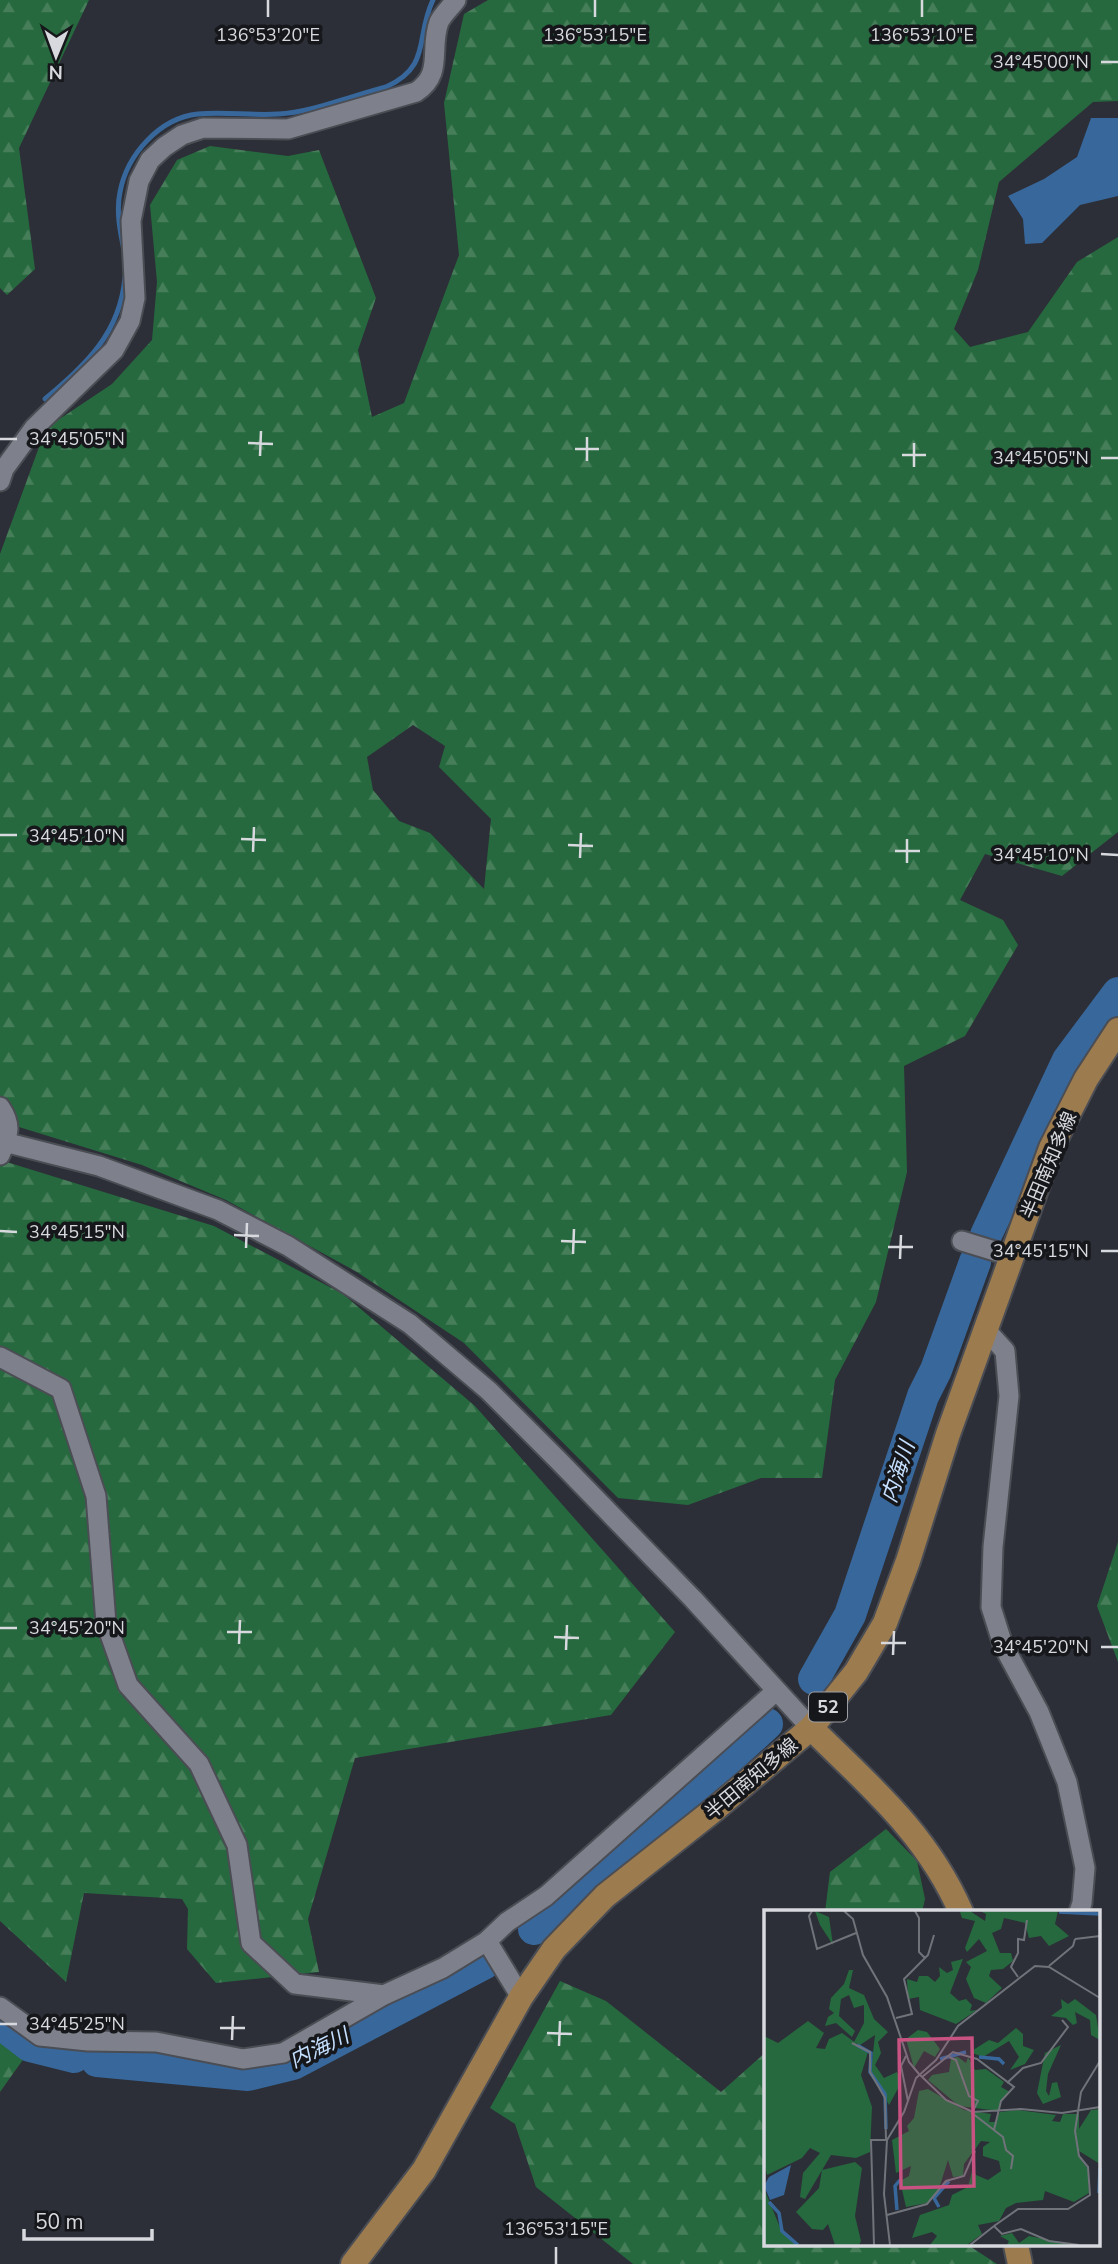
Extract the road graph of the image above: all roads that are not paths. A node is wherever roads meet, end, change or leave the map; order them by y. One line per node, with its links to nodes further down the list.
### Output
1 (456, 0): 2 (street)
2 (0, 481)
3 (1118, 1030): 7 (main road, 半田南知多線 / 52)
4 (0, 1107): 5 (street)
5 (2, 1146): 10 (street)
6 (962, 1241): 7 (street)
7 (1011, 1256): 8 (main road, 半田南知多線 / 52)
8 (985, 1329): 11 (main road, 半田南知多線 / 52); 13 (street)
9 (0, 1357): 15 (street)
10 (776, 1691): 11 (street); 14 (street)
11 (811, 1728): 12 (main road); 16 (main road, 半田南知多線 / 52)
12 (960, 1910)
13 (1080, 1910)
14 (487, 1941): 15 (street); 16 (street)
15 (384, 1995): 17 (street)
16 (521, 1997): 19 (main road, 半田南知多線 / 52)
17 (0, 2007)
18 (1016, 2246): 20 (main road)
19 (353, 2264)
20 (1020, 2264)

